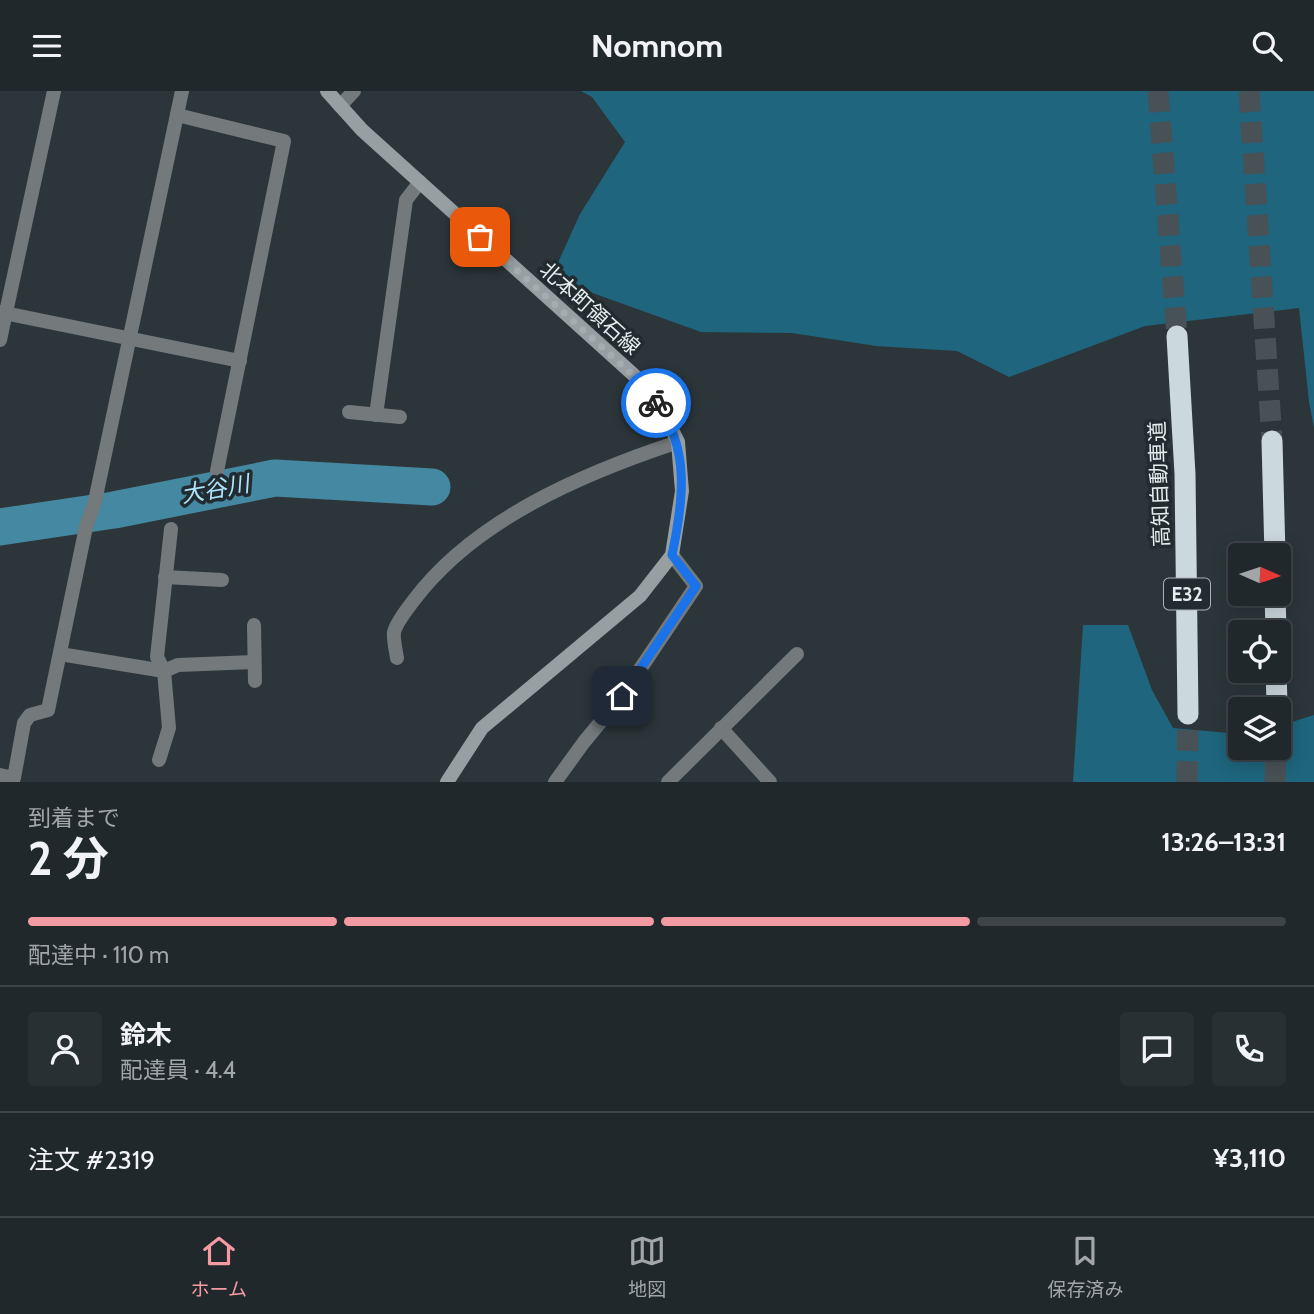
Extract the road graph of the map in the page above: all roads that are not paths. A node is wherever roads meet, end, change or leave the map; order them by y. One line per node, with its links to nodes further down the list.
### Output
1 (54, 91): 8 (street)
2 (182, 91): 6 (street)
3 (327, 91): 5 (main road, 北本町領石線)
4 (354, 91): 5 (street)
5 (340, 106): 7 (main road, 北本町領石線)
6 (177, 115): 10 (street); 12 (street)
7 (420, 182): 14 (street); 17 (main road, 北本町領石線)
8 (3, 312): 10 (street); 11 (street)
9 (1177, 336): 31 (highway, 高知自動車道 / E32)
10 (129, 339): 12 (street); 25 (street)
11 (0, 340)
12 (240, 361): 18 (street)
13 (349, 412): 14 (street)
14 (376, 415): 15 (street)
15 (400, 417)
16 (1272, 441): 20 (highway)
17 (678, 442): 21 (main road, 北本町領石線); 27 (street)
18 (217, 471)
19 (171, 529): 22 (street)
20 (1275, 543)
21 (672, 555): 35 (main road, 北本町領石線); 36 (street)
22 (165, 577): 23 (street); 29 (street)
23 (222, 580)
24 (254, 625): 28 (street)
25 (60, 654): 29 (street); 34 (street)
26 (797, 654): 32 (street)
27 (397, 658)
28 (254, 662): 29 (street); 30 (street)
29 (164, 671): 33 (street)
30 (255, 681)
31 (1188, 714)
32 (721, 728): 37 (street); 38 (street)
33 (159, 760)
34 (0, 775)
35 (447, 782)
36 (555, 782)
37 (668, 782)
38 (770, 782)

